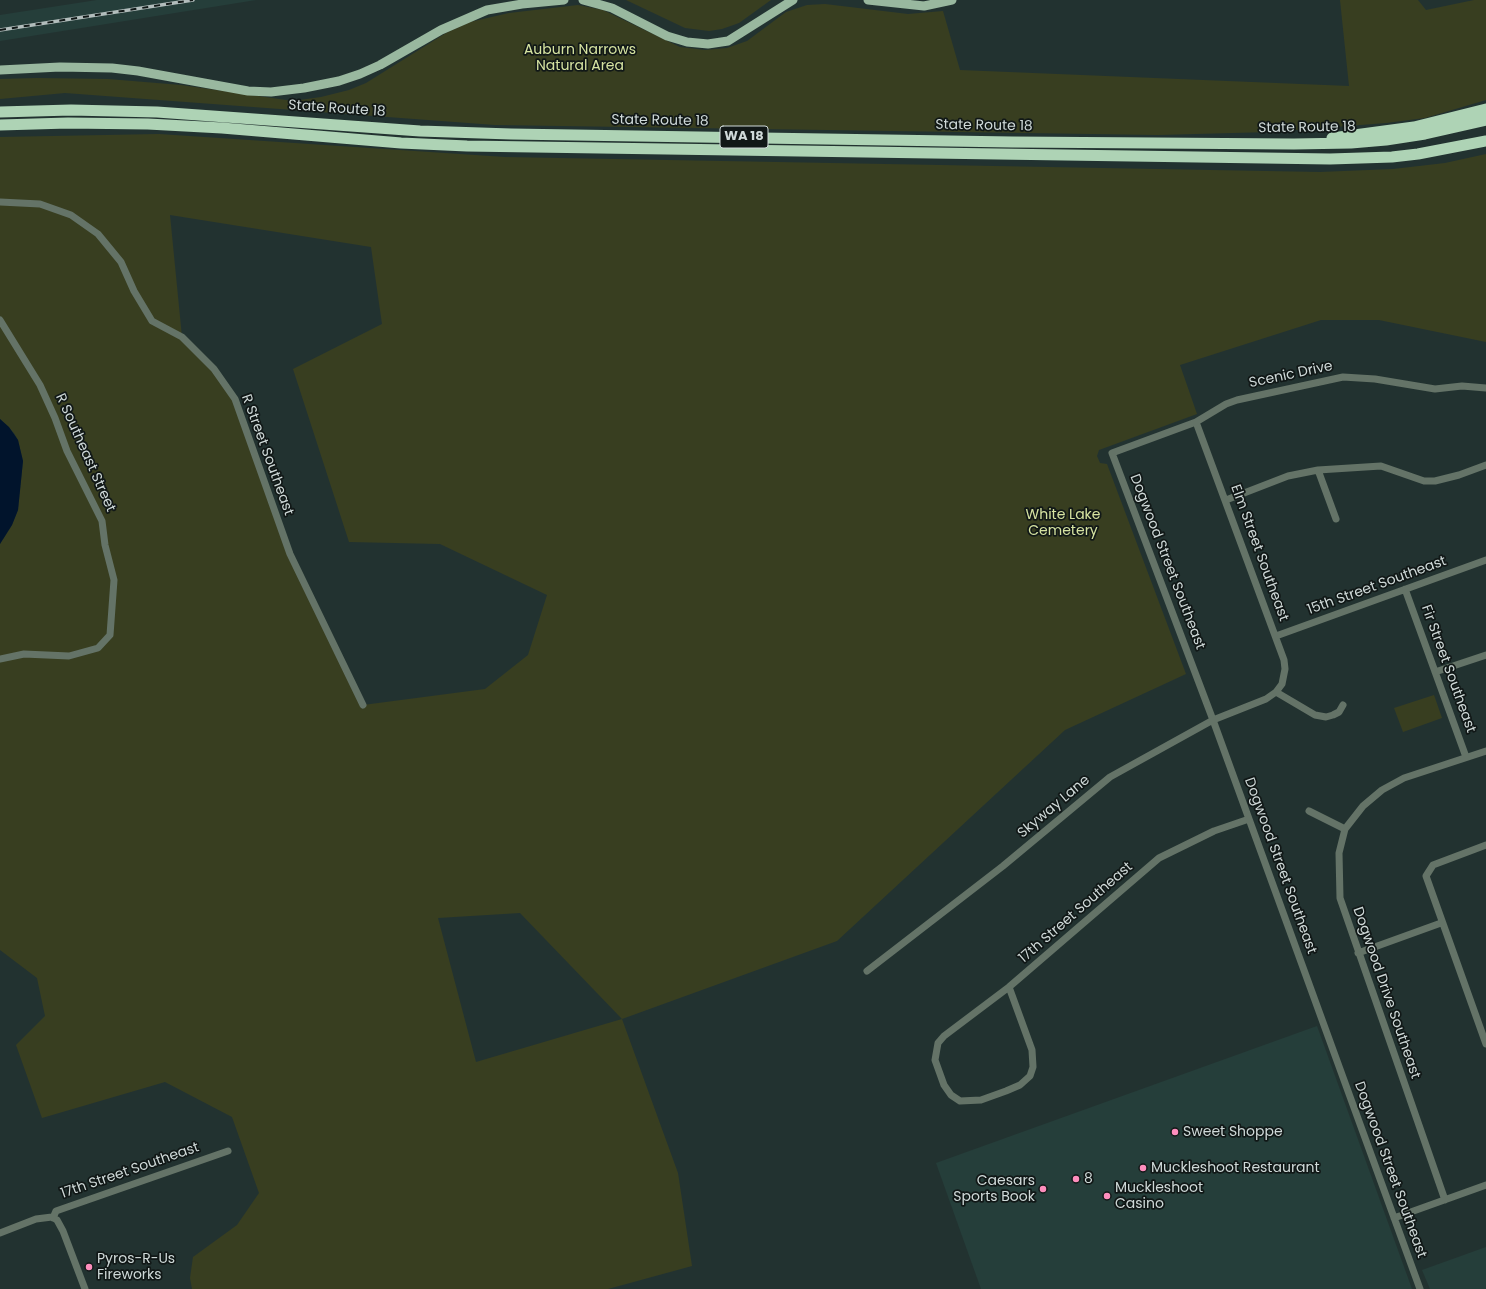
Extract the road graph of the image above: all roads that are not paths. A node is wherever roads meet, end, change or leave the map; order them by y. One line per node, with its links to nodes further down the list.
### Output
1 (564, 0): 6 (main road)
2 (583, 0): 3 (main road)
3 (793, 0)
4 (868, 0): 5 (main road)
5 (952, 0)
6 (0, 70)
7 (1486, 109): 12 (highway)
8 (0, 112): 12 (highway, State Route 18 / WA 18)
9 (1486, 120): 12 (highway, State Route 18 / WA 18)
10 (0, 125): 11 (highway, State Route 18 / WA 18)
11 (1486, 141)
12 (1294, 144)
13 (0, 202): 29 (street, R Street Southeast)
14 (0, 320): 26 (street, R Southeast Street)
15 (1486, 388): 16 (street, Scenic Drive)
16 (1196, 422): 17 (street, Scenic Drive); 20 (street, Elm Street Southeast)
17 (1112, 453): 31 (street, Dogwood Street Southeast)
18 (1486, 465): 19 (street)
19 (1318, 470): 20 (street); 21 (street)
20 (1226, 500): 24 (street, Elm Street Southeast)
21 (1336, 519)
22 (1486, 560): 23 (street, 15th Street Southeast)
23 (1405, 589): 24 (street, 15th Street Southeast); 27 (street, Fir Street Southeast)
24 (1276, 636): 28 (street, Elm Street Southeast)
25 (1486, 655): 27 (street)
26 (0, 659)
27 (1435, 672): 33 (street, Fir Street Southeast)
28 (1276, 692): 30 (street); 31 (street, Skyway Lane)
29 (363, 705)
30 (1343, 706)
31 (1213, 720): 35 (street, Dogwood Street Southeast); 40 (street, Skyway Lane)
32 (1486, 751): 33 (street)
33 (1466, 757): 36 (street)
34 (1309, 811): 36 (street)
35 (1249, 819): 41 (street, 17th Street Southeast); 47 (street, Dogwood Street Southeast)
36 (1345, 829): 39 (street, Dogwood Drive Southeast)
37 (1486, 845): 38 (street)
38 (1441, 923): 39 (street); 42 (street)
39 (1358, 953): 45 (street, Dogwood Drive Southeast)
40 (867, 971)
41 (1009, 987): 41 (street, 17th Street Southeast)
42 (1486, 1044)
43 (228, 1151): 46 (street, 17th Street Southeast)
44 (1486, 1185): 45 (street)
45 (1445, 1200): 47 (street)
46 (54, 1218): 48 (street, 17th Street Southeast); 49 (street)
47 (1394, 1218): 50 (street, Dogwood Street Southeast)
48 (0, 1233)
49 (85, 1289)
50 (1420, 1289)

